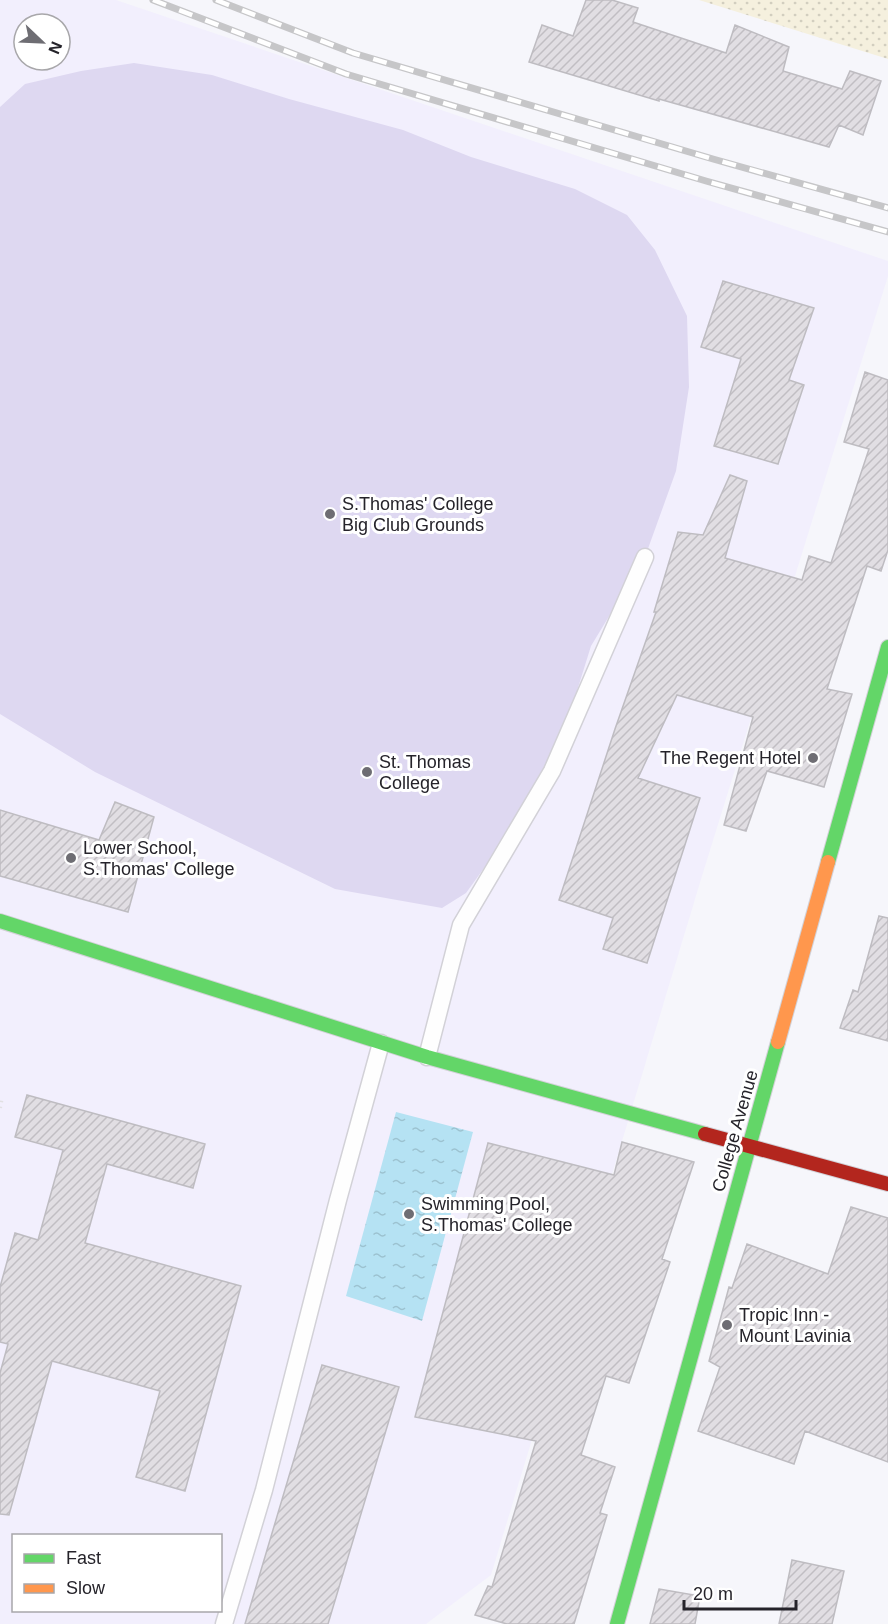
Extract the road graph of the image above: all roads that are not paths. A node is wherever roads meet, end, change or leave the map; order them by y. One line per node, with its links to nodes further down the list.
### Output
1 (645, 557): 5 (lane)
2 (888, 647): 6 (street, College Avenue)
3 (0, 921): 4 (street)
4 (381, 1043): 5 (street); 8 (lane)
5 (427, 1058): 6 (street)
6 (750, 1146): 7 (street); 9 (street, College Avenue)
7 (888, 1184)
8 (224, 1624)
9 (617, 1624)

